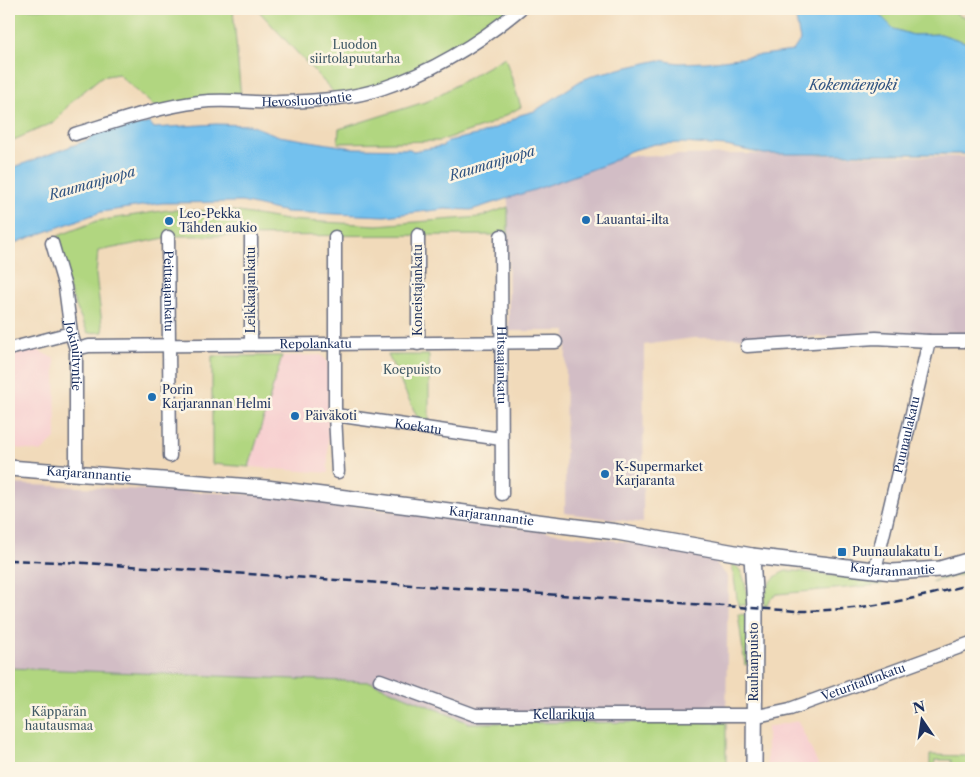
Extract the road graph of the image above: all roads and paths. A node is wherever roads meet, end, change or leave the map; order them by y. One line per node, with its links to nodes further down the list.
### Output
1 (520, 9): 2 (street, Hevosluodontie)
2 (75, 134)
3 (418, 235): 17 (street, Koneistajankatu)
4 (335, 236): 16 (street)
5 (501, 236): 13 (street, Hitsaajankatu)
6 (251, 237): 15 (street, Leikkaajankatu)
7 (168, 238): 14 (street, Peittaajankatu)
8 (52, 243): 9 (street, Jokiniityntie)
9 (71, 333): 19 (street); 20 (street, Jokiniityntie)
10 (929, 341): 11 (street); 18 (street); 30 (street, Puunaulakatu)
11 (971, 341)
12 (556, 342): 13 (street, Repolankatu)
13 (501, 343): 17 (street, Repolankatu); 22 (street, Hitsaajankatu)
14 (169, 344): 15 (street, Repolankatu); 20 (street, Repolankatu); 23 (street, Peittaajankatu)
15 (251, 344): 16 (street, Repolankatu)
16 (336, 344): 17 (street, Repolankatu); 21 (street)
17 (418, 344)
18 (747, 346)
19 (9, 349)
20 (76, 349): 25 (street, Jokiniityntie)
21 (335, 415): 22 (street, Koekatu); 26 (street)
22 (501, 440): 27 (street, Hitsaajankatu)
23 (170, 456)
24 (9, 468): 25 (main road, Karjarannantie)
25 (76, 472): 28 (main road, Karjarannantie)
26 (338, 472)
27 (502, 494)
28 (752, 556): 30 (main road, Karjarannantie); 33 (main road, Rauhanpuisto)
29 (971, 560): 30 (main road, Karjarannantie)
30 (876, 570)
31 (971, 643): 33 (street, Veturitallinkatu)
32 (380, 680): 33 (street, Kellarikuja)
33 (754, 715): 34 (main road, Rauhanpuisto)
34 (754, 768)

